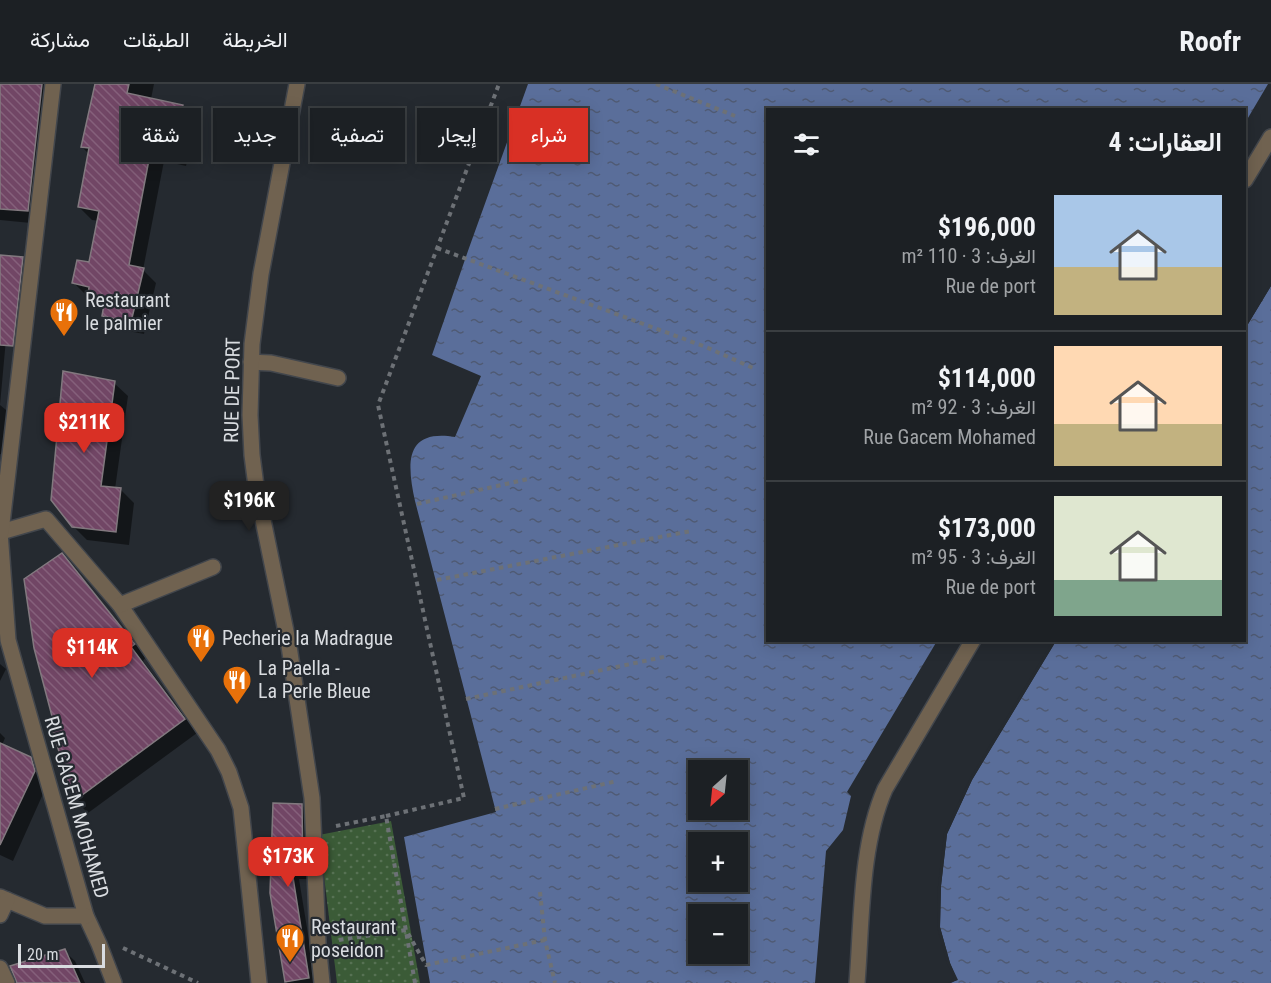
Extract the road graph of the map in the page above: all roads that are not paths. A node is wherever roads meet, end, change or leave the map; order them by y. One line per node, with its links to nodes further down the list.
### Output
1 (53, 84): 7 (street, RUE GACEM MOHAMED)
2 (297, 84): 5 (street, RUE DE PORT)
3 (1271, 136): 4 (street)
4 (1246, 178)
5 (251, 362): 6 (street); 18 (street, RUE DE PORT)
6 (338, 378)
7 (0, 532): 9 (street); 13 (street, RUE GACEM MOHAMED)
8 (213, 567): 9 (street)
9 (120, 605): 17 (street)
10 (972, 642): 19 (street)
11 (3, 898): 12 (street); 13 (street)
12 (0, 915)
13 (86, 916): 16 (street, RUE GACEM MOHAMED)
14 (0, 968): 15 (street)
15 (7, 983)
16 (114, 983)
17 (259, 983)
18 (322, 983)
19 (857, 983)

